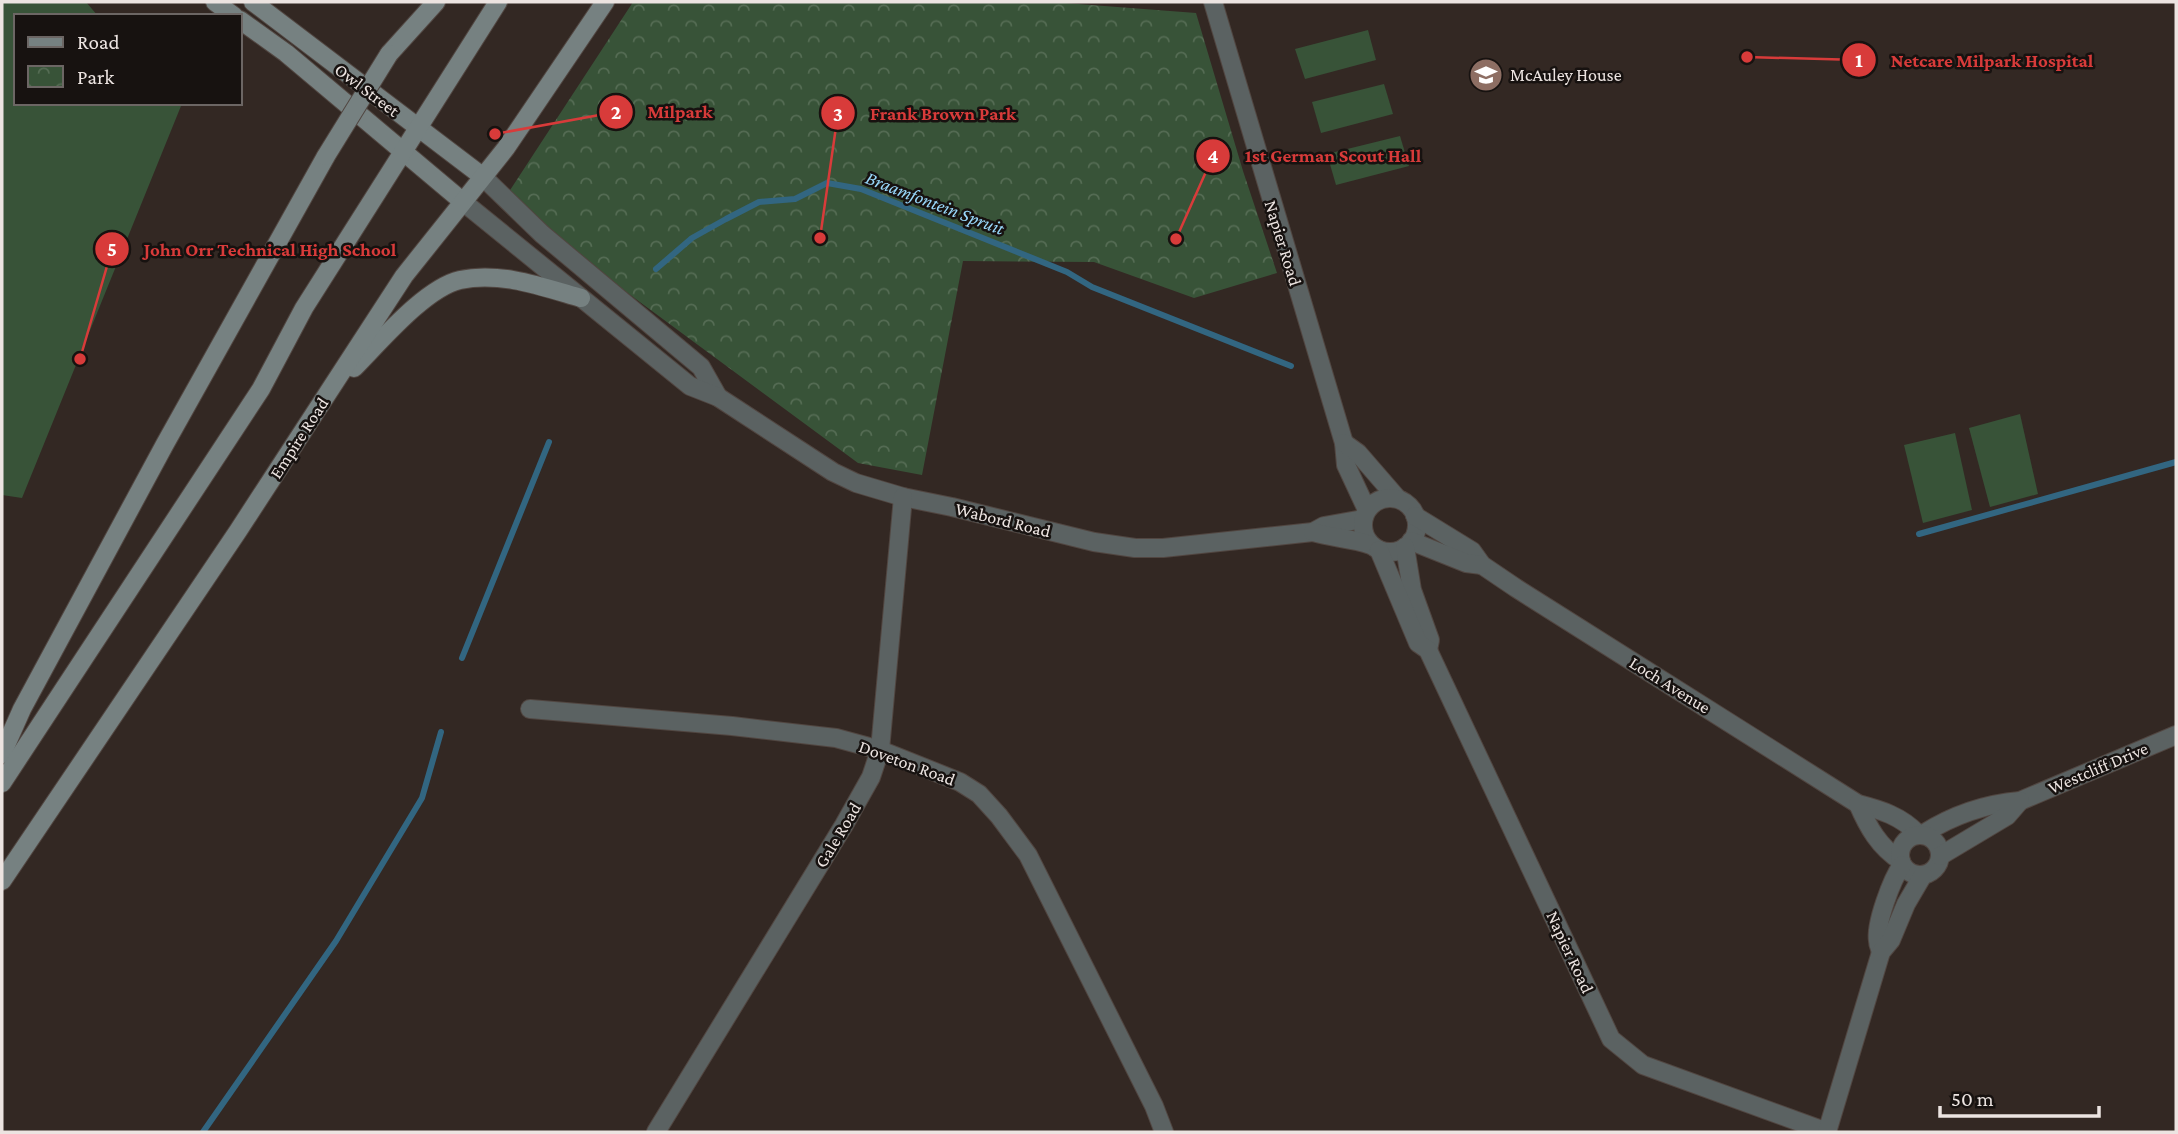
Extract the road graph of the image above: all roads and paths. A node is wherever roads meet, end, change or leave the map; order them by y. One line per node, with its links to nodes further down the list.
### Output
1 (215, 2): 7 (main road)
2 (253, 2): 9 (main road, Owl Street)
3 (436, 2): 29 (main road, bridge)
4 (498, 2): 9 (main road)
5 (605, 2): 11 (main road, Empire Road)
6 (1213, 2): 16 (street, Napier Road)
7 (231, 14)
8 (242, 21): 10 (main road, Owl Street)
9 (419, 128): 10 (main road); 11 (main road, Owl Street)
10 (403, 153): 12 (main road, Owl Street); 30 (main road)
11 (482, 176): 12 (main road, Empire Road); 15 (street, Wabord Road)
12 (463, 201): 13 (street, Wabord Road); 14 (main road, Empire Road)
13 (581, 298): 14 (main road); 15 (street, Wabord Road)
14 (329, 392): 37 (main road, Empire Road)
15 (719, 397): 17 (street, Wabord Road)
16 (1344, 443): 18 (street); 19 (street, Napier Road)
17 (903, 497): 21 (street, Wabord Road); 28 (street, Gale Road)
18 (1397, 498): 19 (street); 20 (street)
19 (1365, 515): 21 (street, Wabord Road); 23 (street)
20 (1415, 516): 22 (street); 24 (street, Loch Avenue)
21 (1313, 532): 23 (street, Wabord Road)
22 (1408, 544): 23 (street); 24 (street, Loch Avenue); 25 (street, Napier Road)
23 (1375, 547): 25 (street, Napier Road)
24 (1482, 565): 32 (street, Loch Avenue)
25 (1428, 650): 41 (street, Napier Road)
26 (530, 709): 28 (street, Doveton Road)
27 (2176, 735): 31 (street, Westcliff Drive)
28 (880, 750): 39 (street, Gale Road); 40 (street, Doveton Road)
29 (2, 754)
30 (2, 783)
31 (2020, 801): 33 (street, Westcliff Drive); 34 (street, Westcliff Drive)
32 (1858, 804): 33 (street, Loch Avenue); 35 (street, Loch Avenue)
33 (1920, 834): 34 (street); 35 (street, Westcliff Drive)
34 (1940, 856): 36 (street, Westcliff Drive)
35 (1902, 863): 36 (street); 38 (street)
36 (1923, 875): 38 (street)
37 (2, 881)
38 (1881, 952): 41 (street)
39 (656, 1132)
40 (1164, 1132)
41 (1827, 1132)

